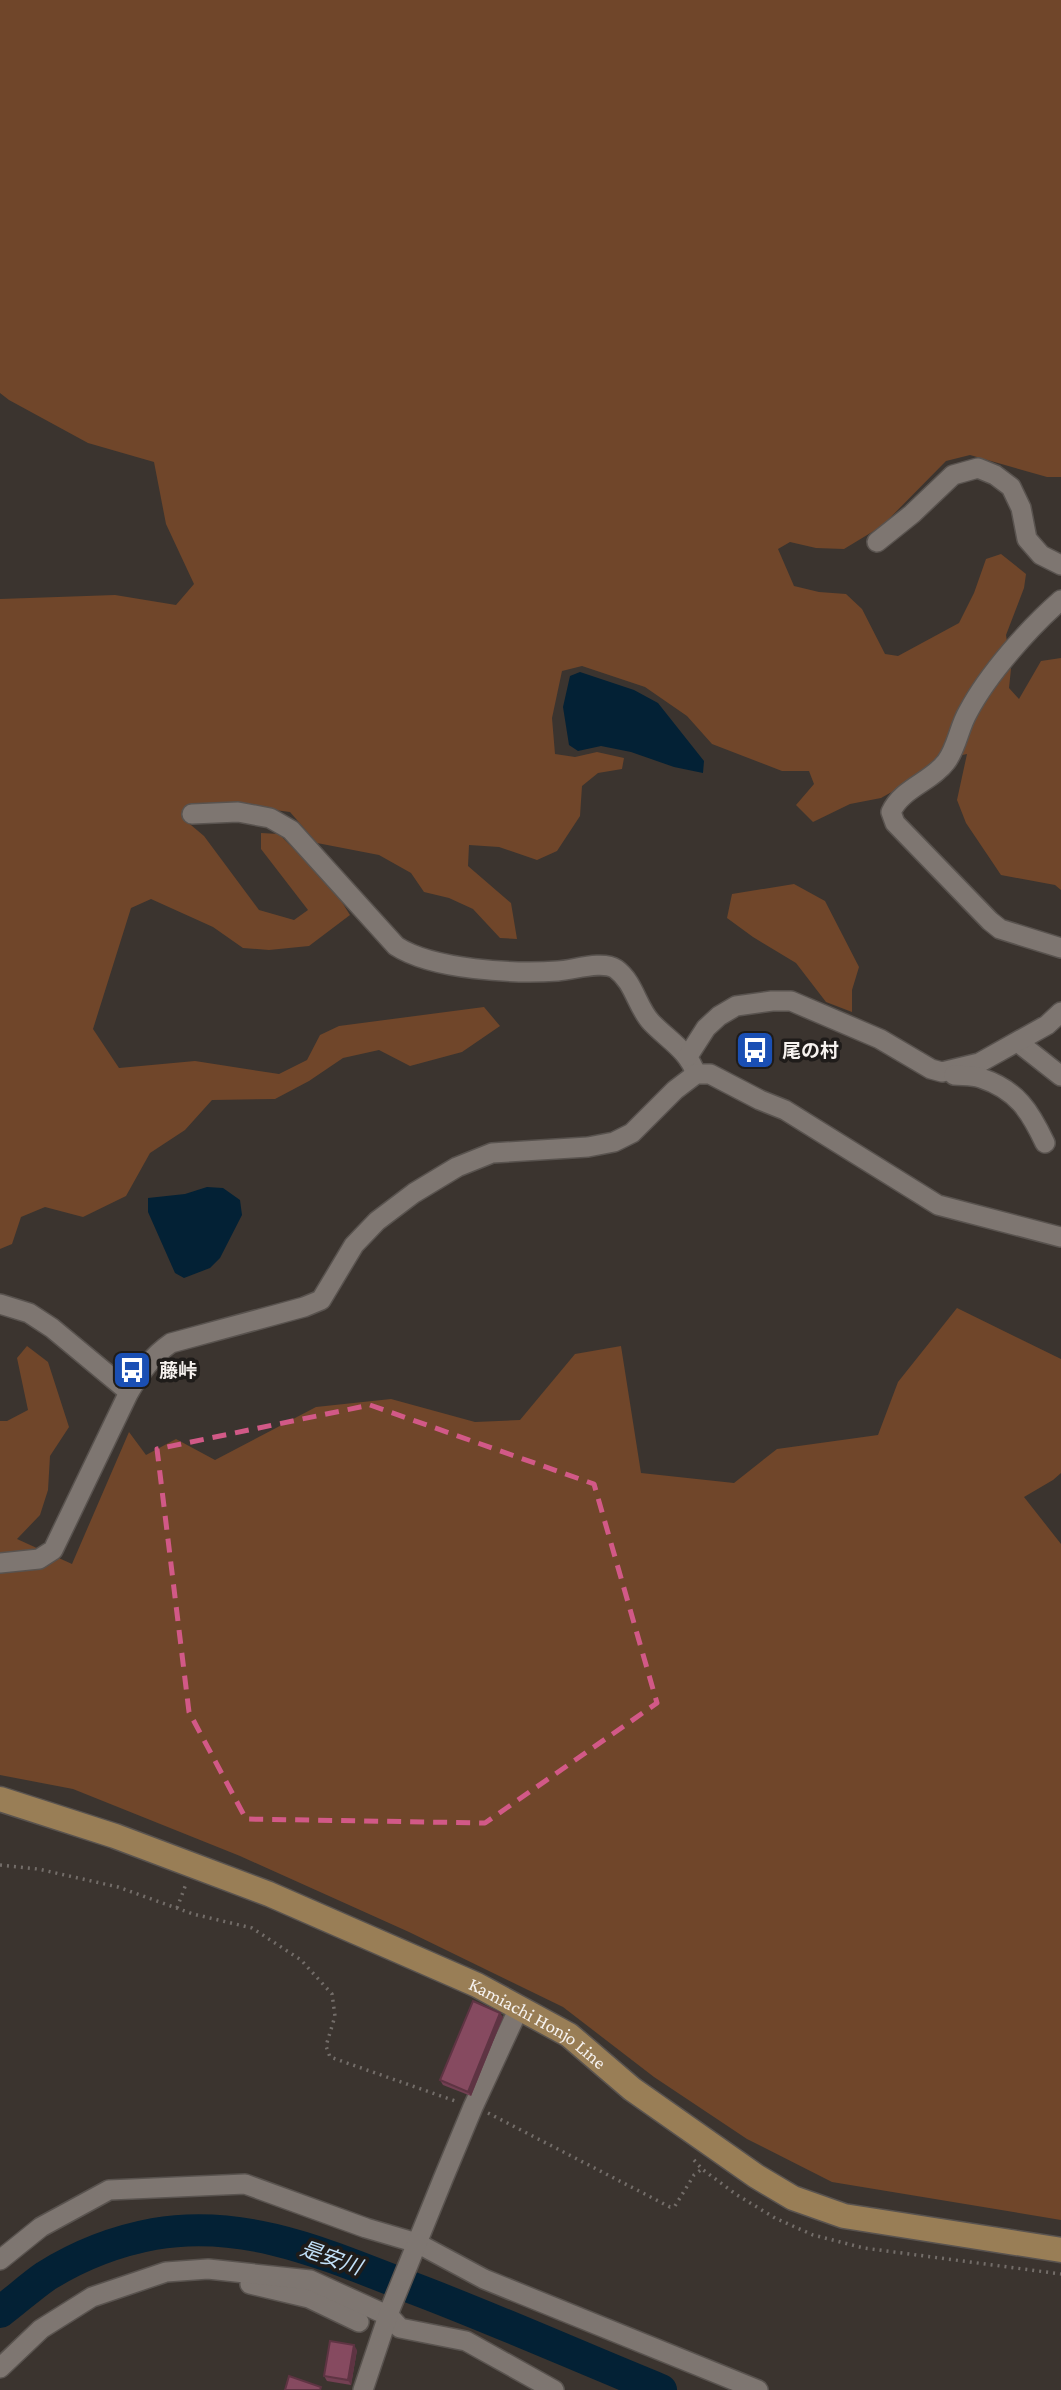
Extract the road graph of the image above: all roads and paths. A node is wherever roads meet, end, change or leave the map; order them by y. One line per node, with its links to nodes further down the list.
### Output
1 (877, 542): 2 (street)
2 (1061, 565)
3 (1061, 600): 5 (street)
4 (192, 814): 8 (street)
5 (1061, 948)
6 (1061, 1012): 7 (street)
7 (1019, 1043): 9 (street); 11 (street)
8 (688, 1056): 9 (street); 10 (street)
9 (942, 1072): 12 (street)
10 (696, 1074): 13 (street); 15 (street)
11 (1061, 1076)
12 (1045, 1143)
13 (1061, 1237)
14 (0, 1304): 15 (street)
15 (129, 1392): 16 (street)
16 (0, 1563)
17 (0, 1799): 19 (main road, Kamiachi Honjo Line)
18 (0, 1865): 20 (path)
19 (519, 2008): 20 (street); 23 (main road, Kamiachi Honjo Line)
20 (473, 2107): 21 (path); 22 (street)
21 (702, 2169)
22 (415, 2249): 24 (street); 26 (street); 32 (street)
23 (1061, 2250)
24 (0, 2260)
25 (208, 2269): 26 (street); 27 (street); 28 (street); 29 (street)
26 (390, 2312): 30 (street); 31 (street)
27 (359, 2322)
28 (0, 2353)
29 (0, 2368)
30 (363, 2390)
31 (554, 2390)
32 (758, 2390)

